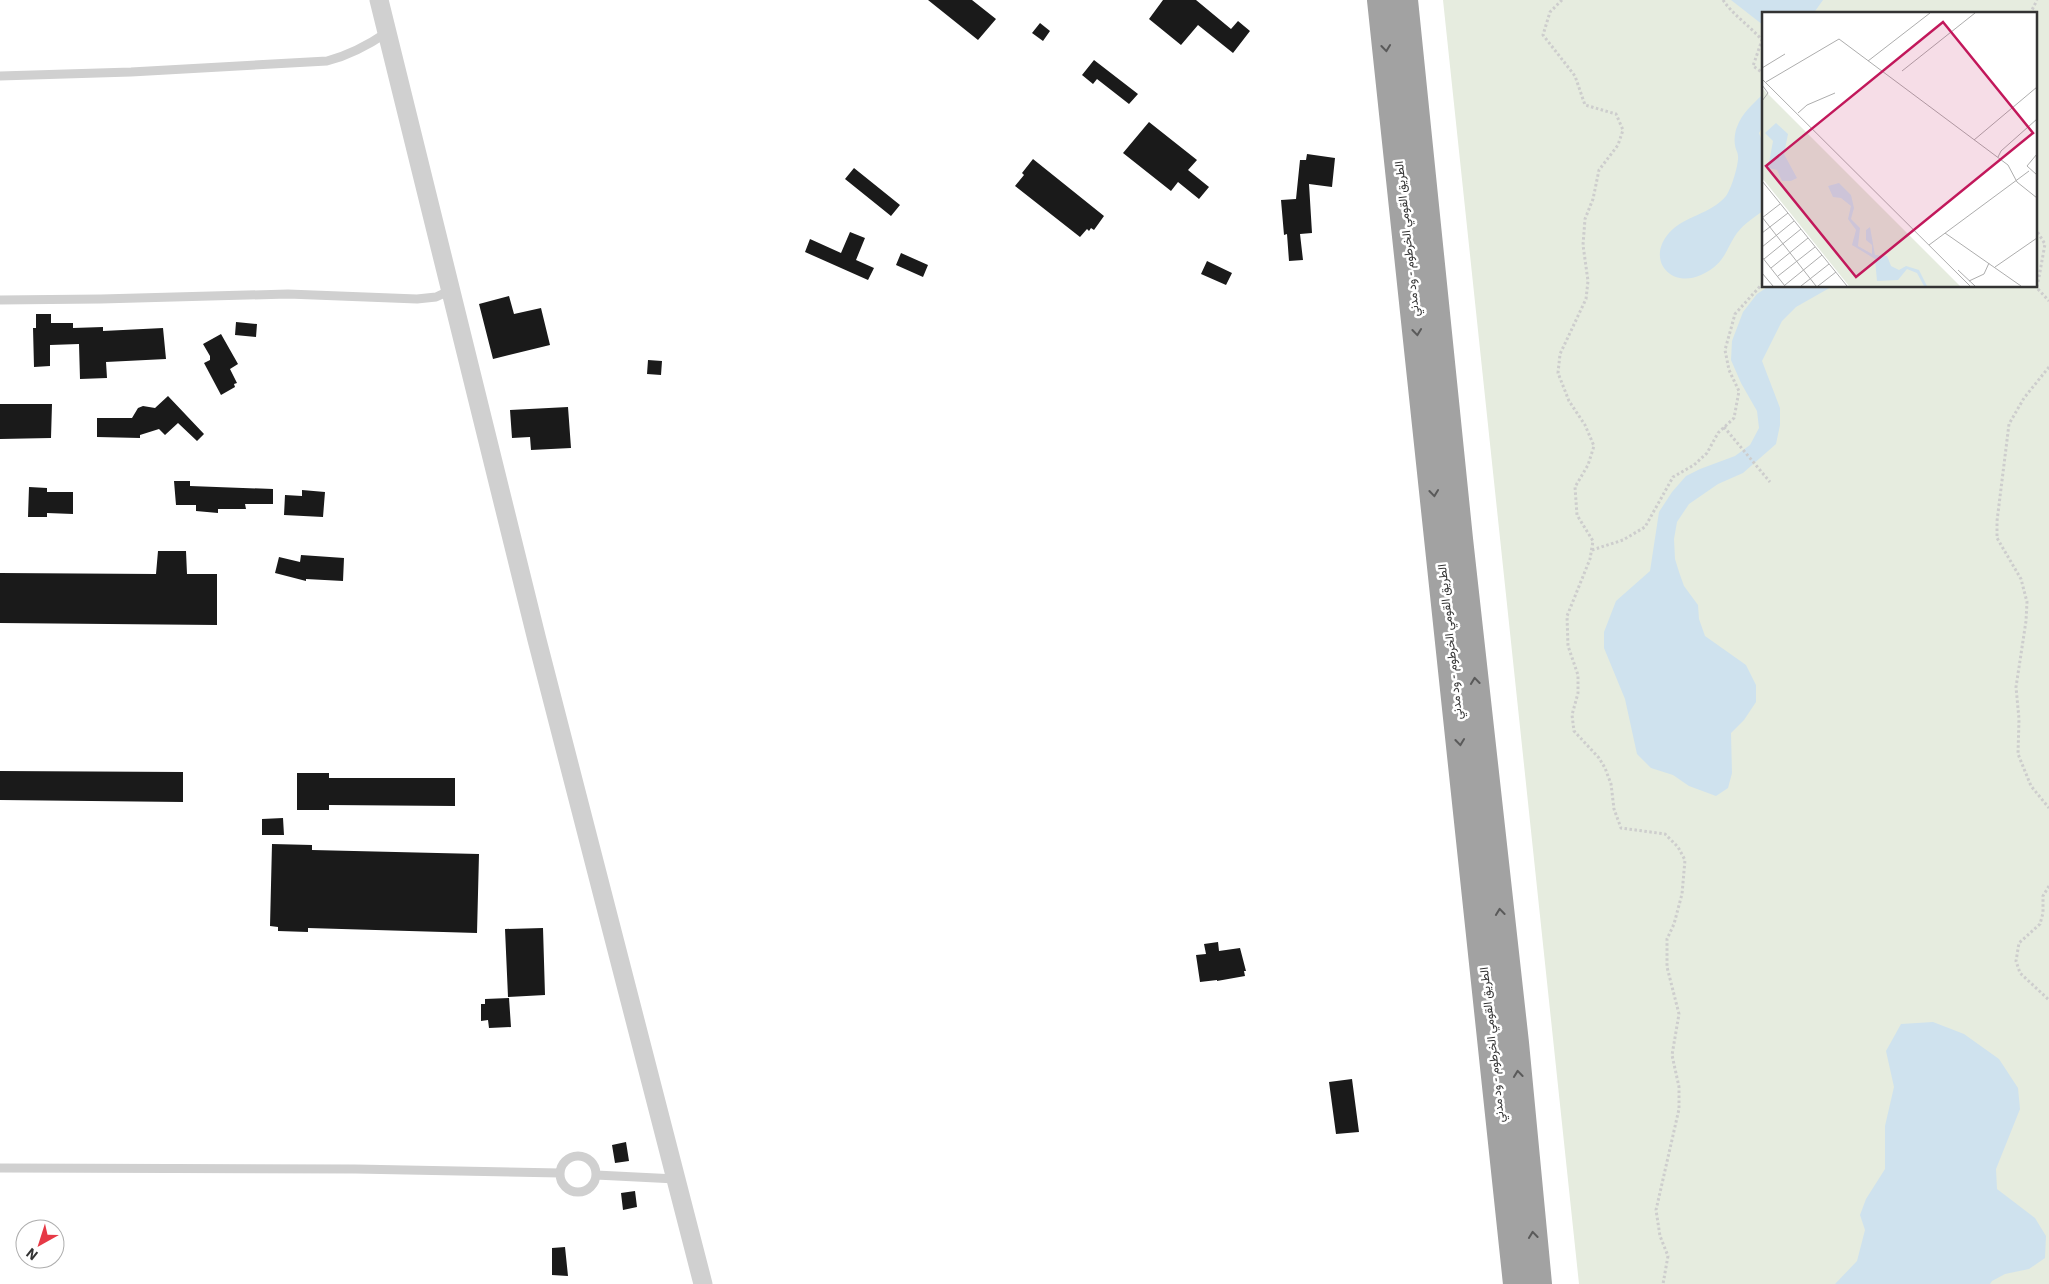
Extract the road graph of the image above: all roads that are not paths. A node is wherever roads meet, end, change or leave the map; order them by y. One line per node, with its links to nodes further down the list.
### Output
1 (379, 0): 4 (street)
2 (1381, 0): 13 (highway, الطريق القومي الخرطوم - ود مدني, one-way to 13)
3 (1404, 0): 14 (highway, الطريق القومي الخرطوم - ود مدني, one-way to 3)
4 (386, 33): 5 (lane); 6 (street)
5 (0, 76)
6 (451, 290): 7 (lane); 11 (street)
7 (0, 300)
8 (0, 1168): 9 (lane)
9 (560, 1173): 10 (lane); 10 (lane)
10 (596, 1175): 11 (lane)
11 (676, 1179): 12 (street)
12 (703, 1284)
13 (1517, 1284)
14 (1538, 1284)

